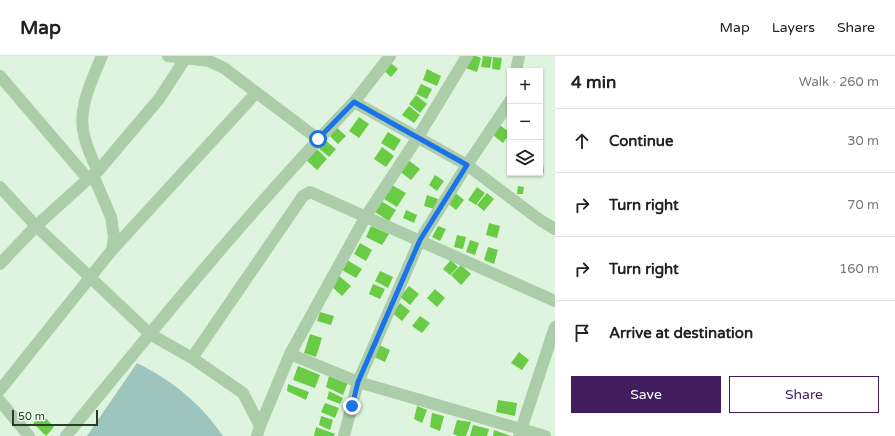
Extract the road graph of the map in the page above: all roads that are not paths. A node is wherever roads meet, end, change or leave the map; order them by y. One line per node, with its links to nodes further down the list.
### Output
1 (102, 56): 15 (street)
2 (168, 56): 6 (street)
3 (390, 56): 10 (street)
4 (467, 56): 12 (street)
5 (519, 56): 7 (street)
6 (185, 59): 9 (street); 15 (street)
7 (517, 68)
8 (0, 76): 15 (street)
9 (256, 93): 13 (street); 21 (street)
10 (354, 102): 12 (street); 13 (street)
11 (508, 104): 14 (street)
12 (418, 137): 14 (street); 17 (street)
13 (318, 139): 26 (street)
14 (467, 165): 19 (street); 20 (street)
15 (93, 175): 18 (street); 21 (street)
16 (2, 193): 18 (street)
17 (366, 216): 20 (street); 27 (street); 28 (street)
18 (36, 226): 22 (street); 23 (street)
19 (555, 229)
20 (420, 240): 24 (street); 29 (street)
21 (112, 250): 23 (street)
22 (0, 264)
23 (90, 278): 26 (street); 30 (street)
24 (555, 301)
25 (555, 327): 33 (street)
26 (150, 334): 28 (street); 35 (street)
27 (290, 354): 29 (street); 32 (street)
28 (192, 358): 32 (street)
29 (358, 382): 33 (street); 36 (street)
30 (0, 390)
31 (0, 401): 34 (street)
32 (258, 431)
33 (520, 432): 37 (street)
34 (29, 436)
35 (66, 436)
36 (344, 436)
37 (545, 436)

